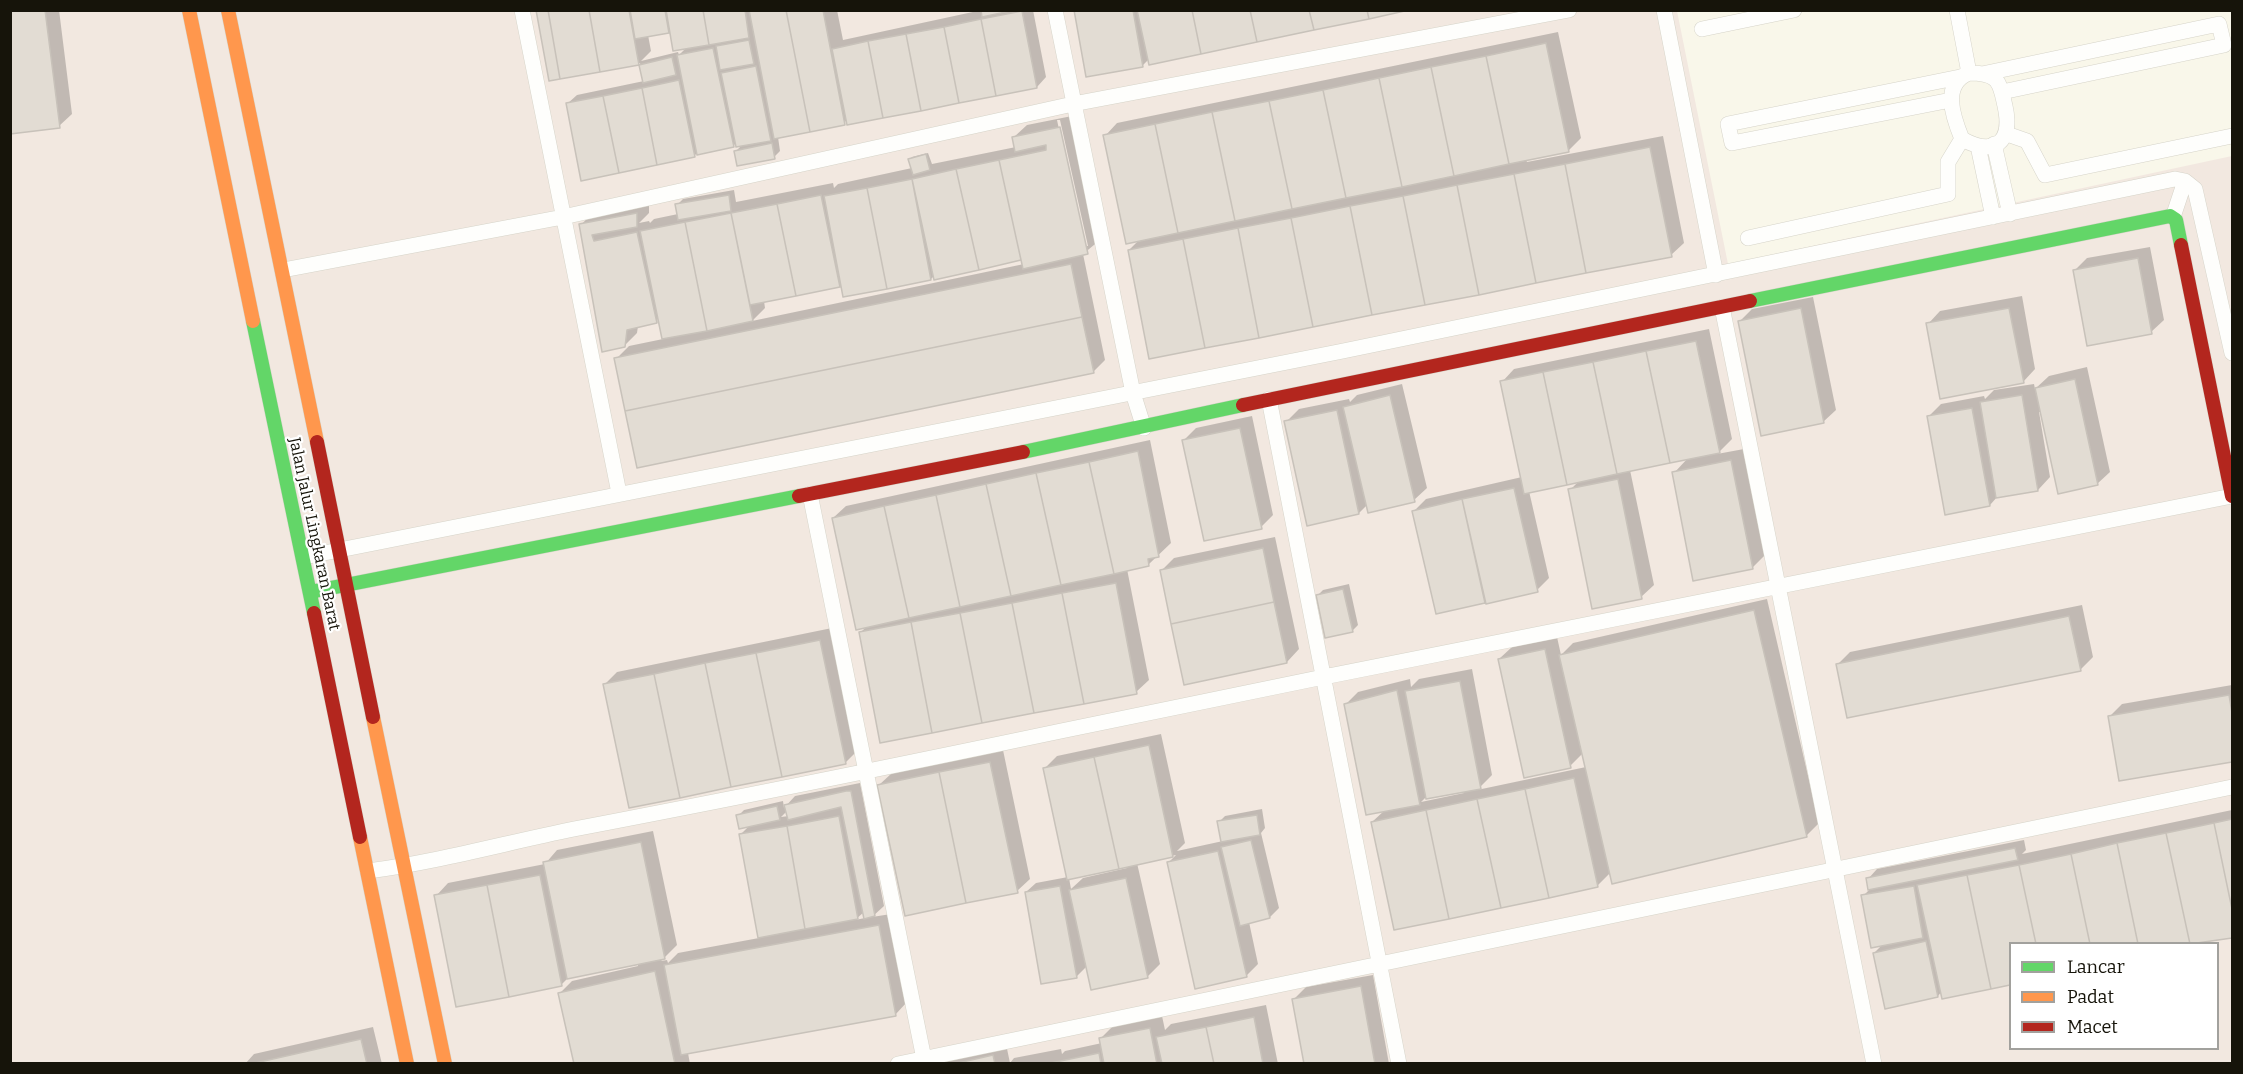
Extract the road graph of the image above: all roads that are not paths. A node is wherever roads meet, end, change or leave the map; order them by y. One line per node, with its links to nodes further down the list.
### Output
1 (189, 10): 36 (street, Jalan Jalur Lingkaran Barat)
2 (228, 10): 25 (street, Jalan Jalur Lingkaran Barat)
3 (522, 10): 21 (street)
4 (1055, 10): 13 (street)
5 (1569, 10): 13 (street)
6 (1665, 10): 26 (street)
7 (1794, 10): 9 (street)
8 (1957, 10): 10 (street)
9 (1702, 29)
10 (1971, 74): 11 (street); 11 (street); 12 (street); 12 (street)
11 (2002, 92): 14 (street)
12 (1951, 100): 16 (street)
13 (1073, 104): 21 (street); 29 (street)
14 (2007, 134): 15 (street); 17 (street)
15 (2232, 136)
16 (1962, 139): 18 (street); 24 (street)
17 (1994, 144): 18 (street); 20 (street)
18 (1978, 146): 22 (street)
19 (2185, 181): 20 (street); 23 (street); 28 (street)
20 (2010, 214): 22 (street)
21 (563, 217): 25 (street); 32 (street)
22 (1994, 217): 26 (street)
23 (2173, 217): 27 (street); 34 (street)
24 (1748, 238)
25 (283, 270): 35 (street, Jalan Jalur Lingkaran Barat)
26 (1716, 275): 29 (street)
27 (1722, 307): 30 (street); 38 (street)
28 (2232, 353)
29 (1133, 393): 31 (street); 32 (street)
30 (1269, 399): 31 (street); 40 (street)
31 (1144, 428): 33 (street)
32 (620, 493): 35 (street)
33 (810, 494): 37 (street); 41 (street)
34 (2232, 496): 38 (street)
35 (341, 552): 36 (street); 37 (street, Jalan Jalur Lingkaran Barat)
36 (304, 557): 39 (street, Jalan Jalur Lingkaran Barat)
37 (346, 585): 39 (street); 43 (street, Jalan Jalur Lingkaran Barat)
38 (1778, 585): 40 (street); 44 (street)
39 (310, 592): 45 (street, Jalan Jalur Lingkaran Barat)
40 (1322, 677): 41 (street); 46 (street)
41 (866, 773): 43 (street); 47 (street)
42 (2232, 787): 44 (street)
43 (403, 866): 45 (street); 49 (street, Jalan Jalur Lingkaran Barat)
44 (1837, 870): 46 (street); 52 (street)
45 (368, 871): 48 (street, Jalan Jalur Lingkaran Barat)
46 (1380, 962): 47 (street); 51 (street)
47 (925, 1061): 50 (street)
48 (407, 1064)
49 (445, 1064)
50 (898, 1064)
51 (1400, 1064)
52 (1874, 1064)

